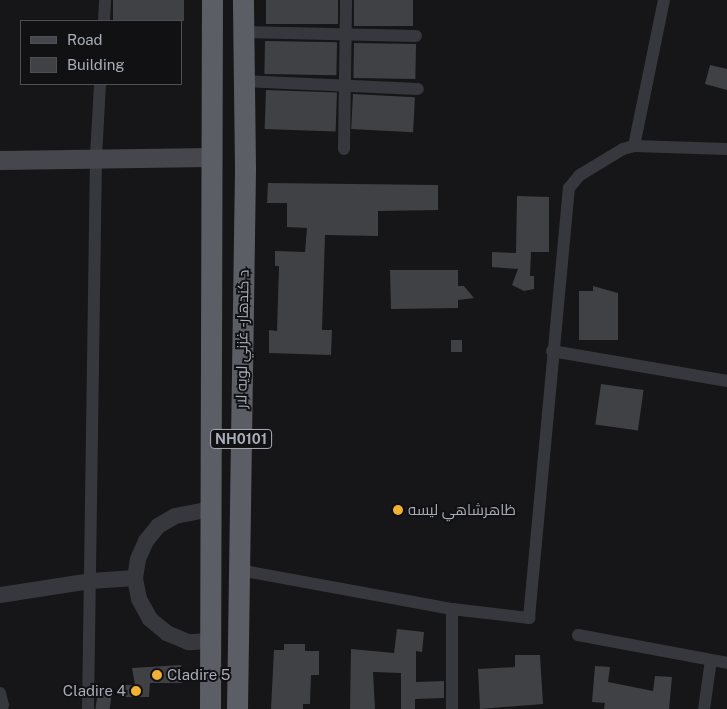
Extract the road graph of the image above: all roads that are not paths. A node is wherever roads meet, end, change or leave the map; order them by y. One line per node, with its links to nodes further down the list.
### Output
1 (105, 0): 6 (street)
2 (212, 0): 18 (highway, د کندهار - غزني لويه لار / NH0101)
3 (243, 0): 7 (highway, د کندهار - غزني لويه لار / NH0101)
4 (346, 0): 8 (street)
5 (664, 0): 14 (street)
6 (104, 20)
7 (243, 32): 8 (street); 10 (highway, د کندهار - غزني لويه لار / NH0101)
8 (346, 34): 9 (street); 12 (street)
9 (416, 36)
10 (244, 81): 12 (street); 23 (highway, د کندهار - غزني لويه لار / NH0101)
11 (100, 85): 17 (street)
12 (346, 85): 13 (street); 16 (street)
13 (418, 89)
14 (634, 146): 15 (street); 20 (street)
15 (727, 148)
16 (344, 149)
17 (96, 156): 18 (main road); 19 (main road); 25 (street)
18 (210, 157): 22 (highway, د کندهار - غزني لويه لار / NH0101)
19 (0, 160)
20 (552, 351): 21 (street); 27 (street)
21 (727, 381)
22 (212, 509): 24 (street); 29 (highway, د کندهار - غزني لويه لار / NH0101)
23 (239, 570): 27 (street); 36 (highway, د کندهار - غزني لويه لار / NH0101)
24 (135, 578): 25 (street); 29 (street)
25 (90, 581): 26 (street); 34 (street)
26 (0, 595)
27 (452, 609): 37 (street)
28 (578, 635): 30 (street)
29 (210, 641): 35 (highway, د کندهار - غزني لويه لار / NH0101)
30 (711, 660): 31 (street); 38 (street)
31 (727, 663)
32 (0, 693): 33 (street)
33 (0, 709)
34 (88, 709)
35 (210, 709)
36 (237, 709)
37 (452, 709)
38 (704, 709)

